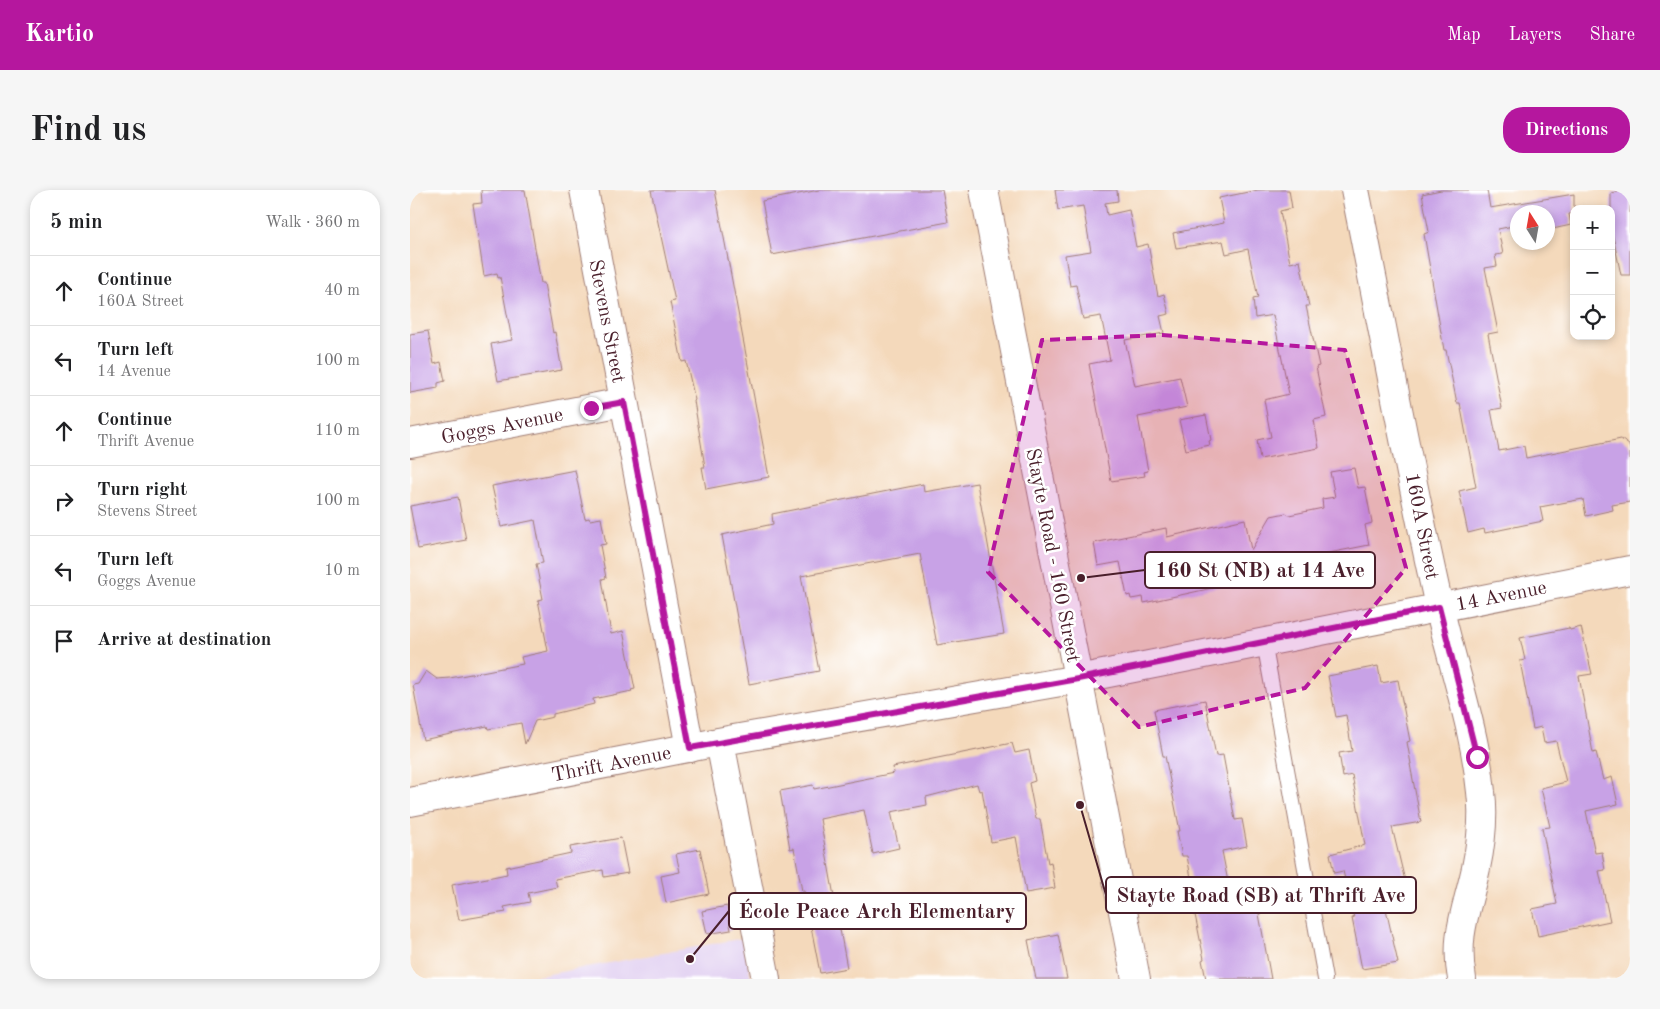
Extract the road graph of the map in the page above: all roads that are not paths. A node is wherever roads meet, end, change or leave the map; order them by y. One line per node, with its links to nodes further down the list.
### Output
1 (584, 190): 4 (street, Stevens Street)
2 (984, 190): 9 (street, Stayte Road - 160 Street)
3 (1355, 190): 7 (street, 160A Street)
4 (624, 402): 5 (street, Goggs Avenue); 11 (street, Stevens Street)
5 (410, 443)
6 (1630, 570): 7 (street, 14 Avenue)
7 (1439, 607): 8 (street, 14 Avenue); 16 (street, 160A Street)
8 (1264, 642): 9 (street, 14 Avenue); 15 (lane)
9 (1078, 679): 10 (street, Thrift Avenue); 14 (street, Stayte Road - 160 Street)
10 (720, 742): 11 (street, Thrift Avenue); 13 (street)
11 (690, 748): 12 (street, Thrift Avenue)
12 (410, 802)
13 (766, 979)
14 (1136, 979)
15 (1325, 979)
16 (1462, 979)

